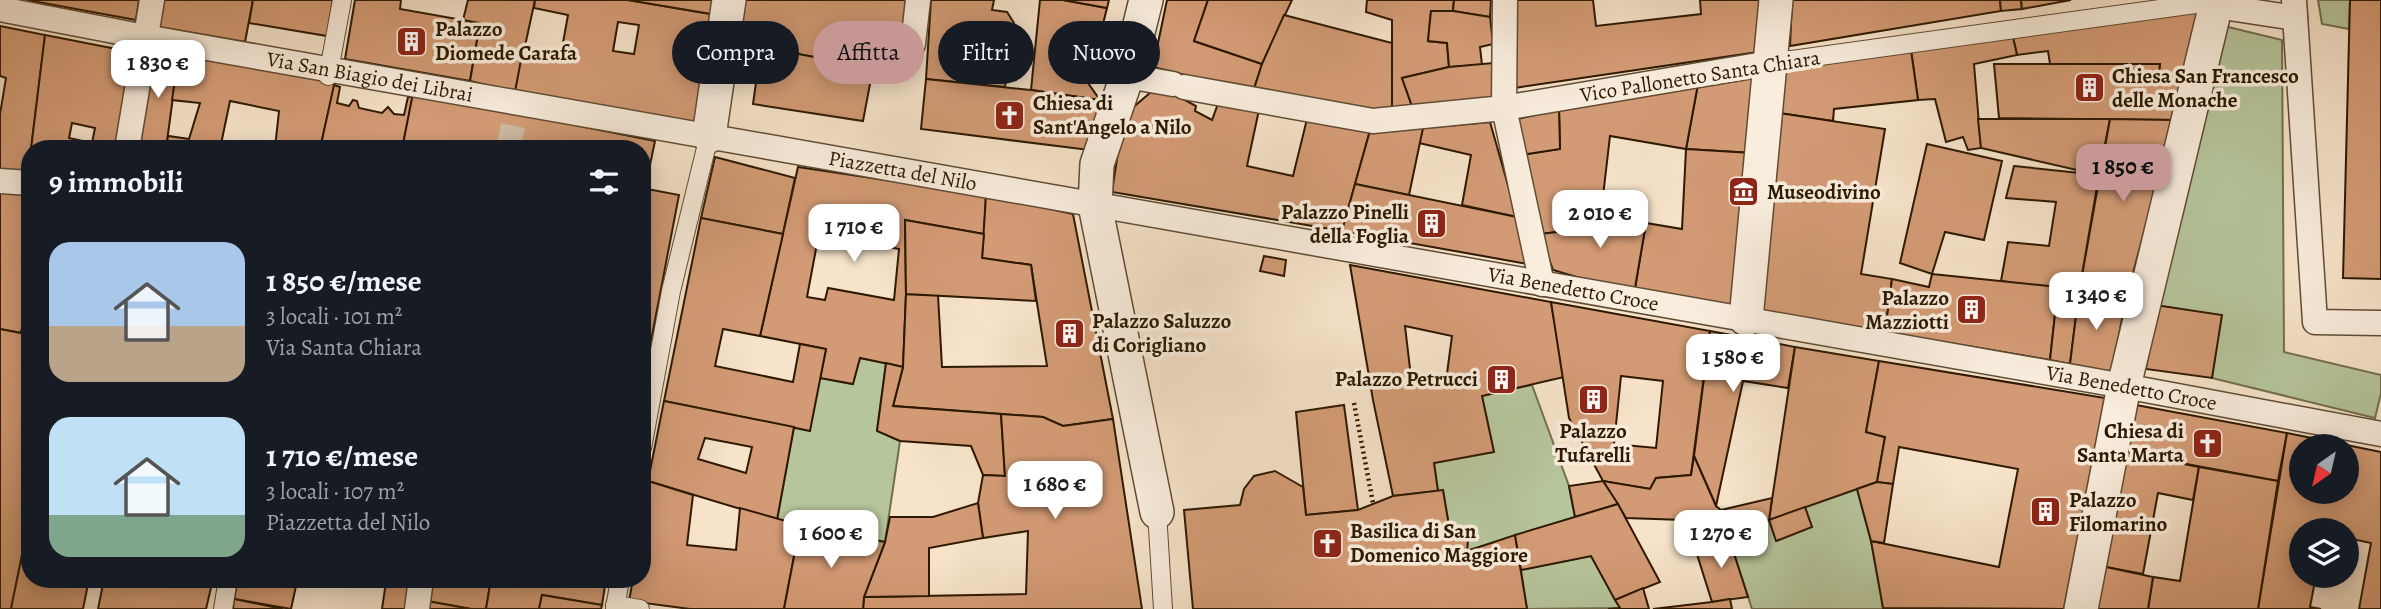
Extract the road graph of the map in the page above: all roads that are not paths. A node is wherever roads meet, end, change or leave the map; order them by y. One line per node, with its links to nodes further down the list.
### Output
1 (152, 0): 13 (street)
2 (342, 0): 15 (lane)
3 (729, 0): 19 (street)
4 (918, 0): 11 (street)
5 (1146, 0): 12 (street)
6 (1505, 0): 18 (street)
7 (1776, 0): 14 (street)
8 (2217, 1): 10 (street); 14 (lane, Vico Pallonetto Santa Chiara); 27 (street)
9 (0, 9): 13 (street, Via San Biagio dei Librai)
10 (2294, 9): 26 (street)
11 (916, 21)
12 (1141, 21)
13 (145, 37): 15 (street, Via San Biagio dei Librai); 20 (street)
14 (1770, 63): 18 (street, Vico Pallonetto Santa Chiara); 25 (street)
15 (329, 72): 19 (street, Via San Biagio dei Librai)
16 (1160, 82): 18 (street, Vico Pallonetto Santa Chiara)
17 (1124, 84): 23 (street)
18 (1504, 108): 24 (street)
19 (709, 136): 23 (street, Piazzetta del Nilo); 28 (lane)
20 (128, 140)
21 (0, 181): 22 (street)
22 (21, 182)
23 (1095, 205): 24 (street, Via Benedetto Croce); 30 (street)
24 (1542, 284): 25 (street, Via Benedetto Croce)
25 (1746, 319): 27 (street, Via Benedetto Croce)
26 (2381, 323)
27 (2124, 386): 29 (street, Via Benedetto Croce); 39 (street)
28 (651, 399)
29 (2381, 434)
30 (1157, 512): 38 (lane)
31 (226, 588): 35 (lane)
32 (420, 588): 36 (street)
33 (618, 588): 34 (lane)
34 (615, 607): 37 (lane)
35 (223, 609)
36 (416, 609)
37 (640, 609)
38 (1163, 609)
39 (2081, 609)

